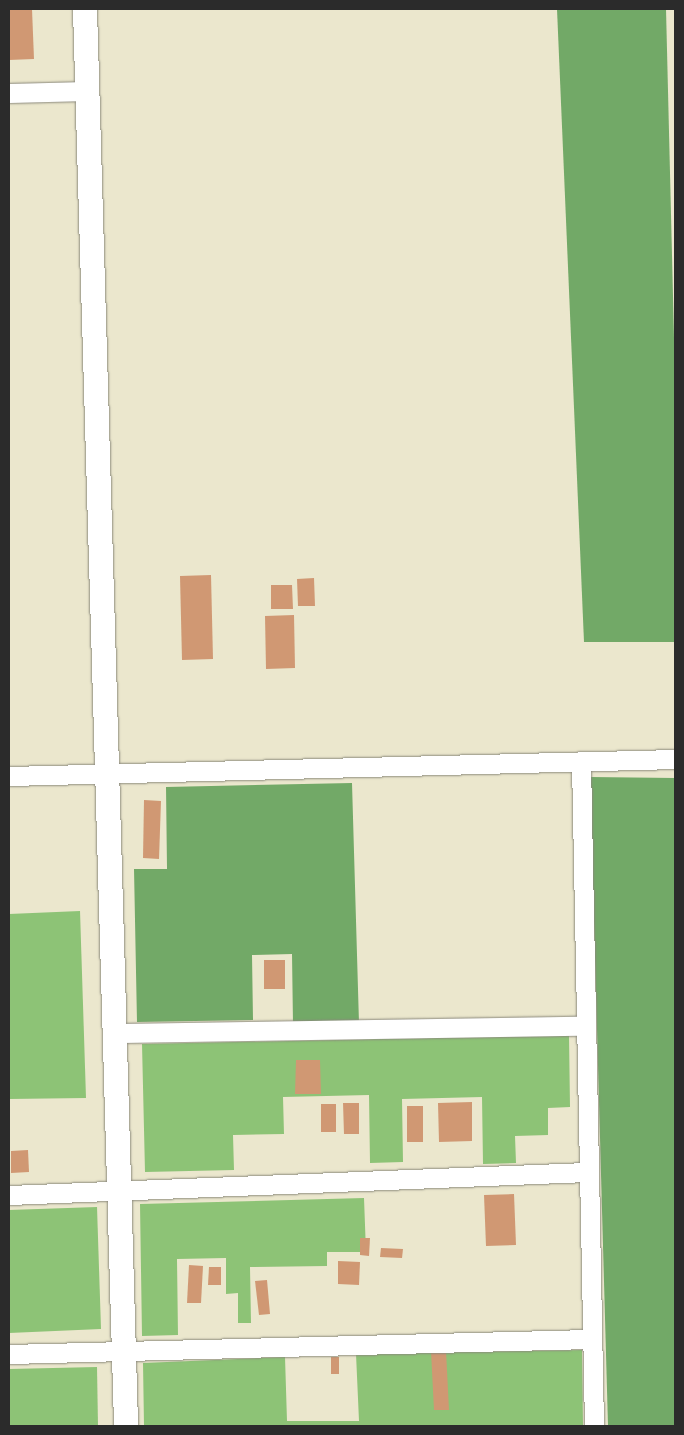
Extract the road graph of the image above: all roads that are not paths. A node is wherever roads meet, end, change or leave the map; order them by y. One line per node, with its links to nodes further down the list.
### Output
1 (85, 9): 2 (street)
2 (87, 91): 3 (street); 6 (street)
3 (9, 93)
4 (675, 758): 5 (street)
5 (581, 761): 6 (street); 8 (street)
6 (108, 775): 7 (street); 9 (street)
7 (9, 776)
8 (585, 1026): 9 (street); 10 (street)
9 (115, 1033): 11 (street)
10 (587, 1172): 11 (street); 13 (street)
11 (120, 1191): 12 (street); 14 (street)
12 (9, 1196)
13 (591, 1339): 14 (street); 17 (street)
14 (124, 1351): 15 (street); 16 (street)
15 (9, 1354)
16 (126, 1426)
17 (594, 1426)

